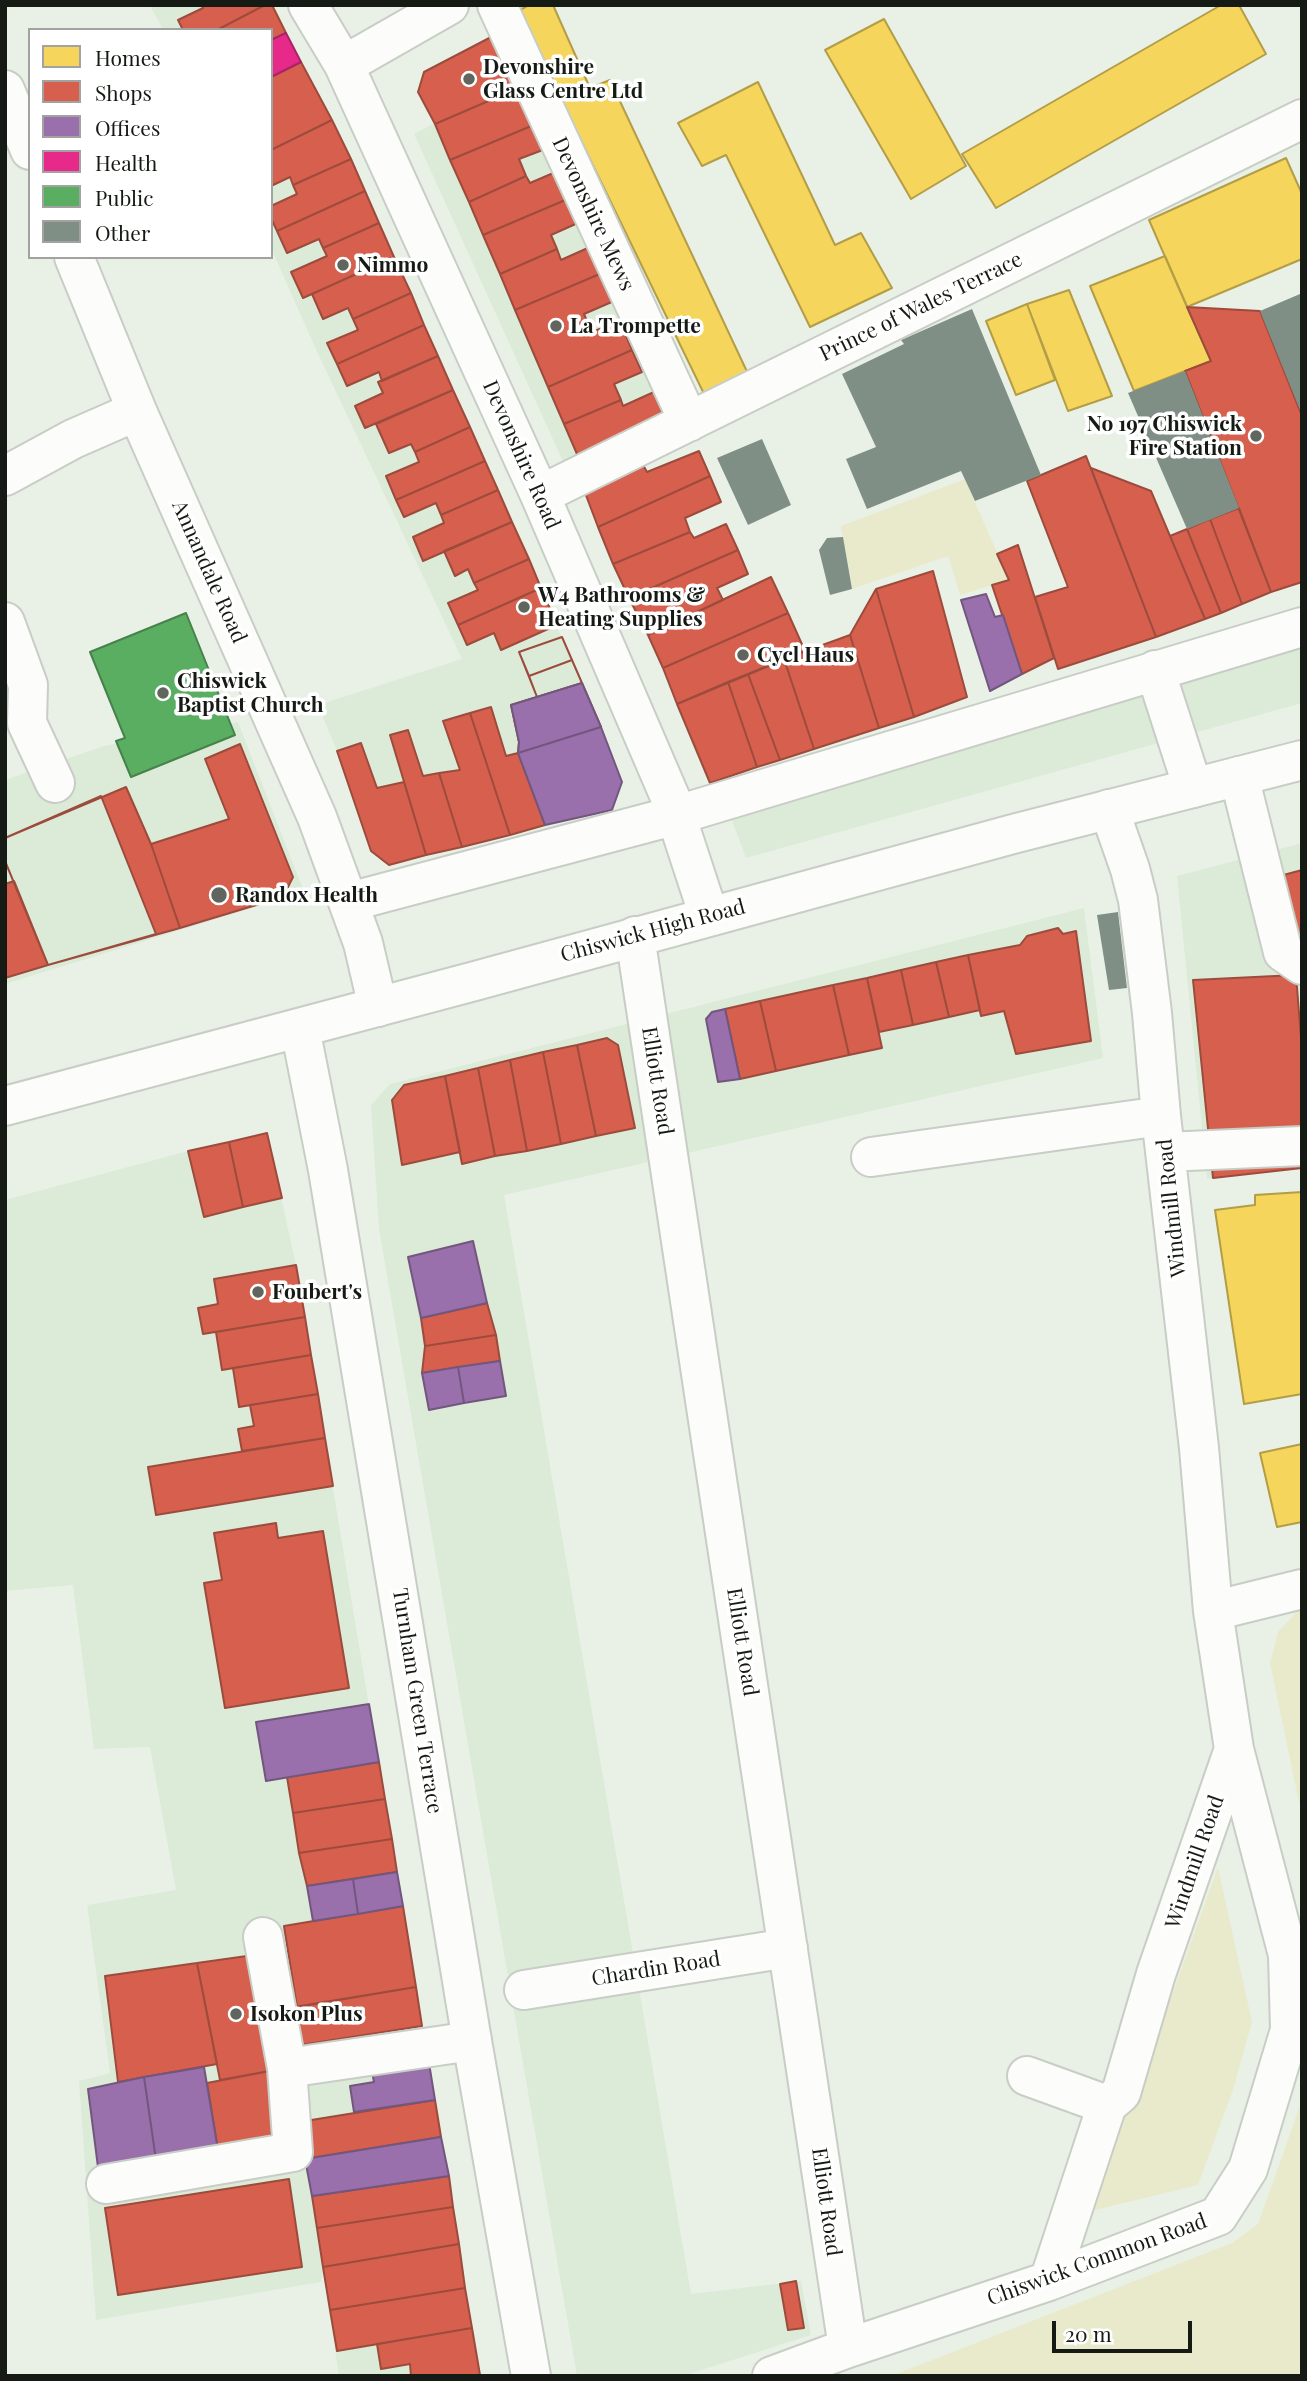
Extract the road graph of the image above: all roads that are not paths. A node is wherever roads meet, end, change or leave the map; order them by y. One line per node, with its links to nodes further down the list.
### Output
1 (308, 5): 4 (street, Devonshire Road)
2 (449, 5): 4 (street)
3 (497, 5): 10 (street, Devonshire Mews)
4 (344, 65): 12 (street, Devonshire Road)
5 (5, 90): 7 (street)
6 (1302, 119): 10 (street, Prince of Wales Terrace)
7 (28, 144)
8 (75, 259): 9 (street, Annandale Road)
9 (137, 411): 11 (street); 22 (street, Annandale Road)
10 (689, 422): 12 (street, Prince of Wales Terrace)
11 (5, 476)
12 (540, 495): 21 (street, Devonshire Road)
13 (5, 622): 18 (street)
14 (1302, 627): 15 (street)
15 (1156, 670): 19 (street); 21 (street)
16 (1302, 760): 17 (street, Chiswick High Road)
17 (1239, 776): 19 (street, Chiswick High Road); 25 (street)
18 (55, 783)
19 (1193, 788): 20 (street, Chiswick High Road)
20 (1109, 809): 23 (street, Chiswick High Road); 29 (street, Windmill Road)
21 (677, 815): 22 (street); 23 (street, Devonshire Road)
22 (349, 902): 26 (street, Annandale Road)
23 (709, 916): 24 (street, Chiswick High Road)
24 (635, 936): 26 (street, Chiswick High Road); 36 (street, Elliott Road)
25 (1302, 965)
26 (377, 1007): 27 (street, Chiswick High Road)
27 (300, 1028): 28 (street, Chiswick High Road); 38 (street, Turnham Green Terrace)
28 (5, 1106)
29 (1163, 1134): 30 (street); 31 (street); 33 (street, Windmill Road)
30 (1302, 1146)
31 (872, 1157)
32 (1302, 1589): 33 (street)
33 (1213, 1611): 34 (street, Chiswick Common Road)
34 (1234, 1749): 41 (street, Windmill Road); 43 (street, Chiswick Common Road)
35 (263, 1937): 39 (street)
36 (788, 1948): 37 (street, Chardin Road); 44 (street, Elliott Road)
37 (524, 1990)
38 (472, 2041): 39 (street); 45 (street, Turnham Green Terrace)
39 (287, 2068): 42 (street)
40 (1027, 2076): 41 (street)
41 (1107, 2105): 43 (street, Windmill Road)
42 (106, 2184)
43 (1049, 2281): 44 (street, Chiswick Common Road)
44 (848, 2348): 46 (street, Chiswick Common Road)
45 (531, 2376)
46 (772, 2376)

